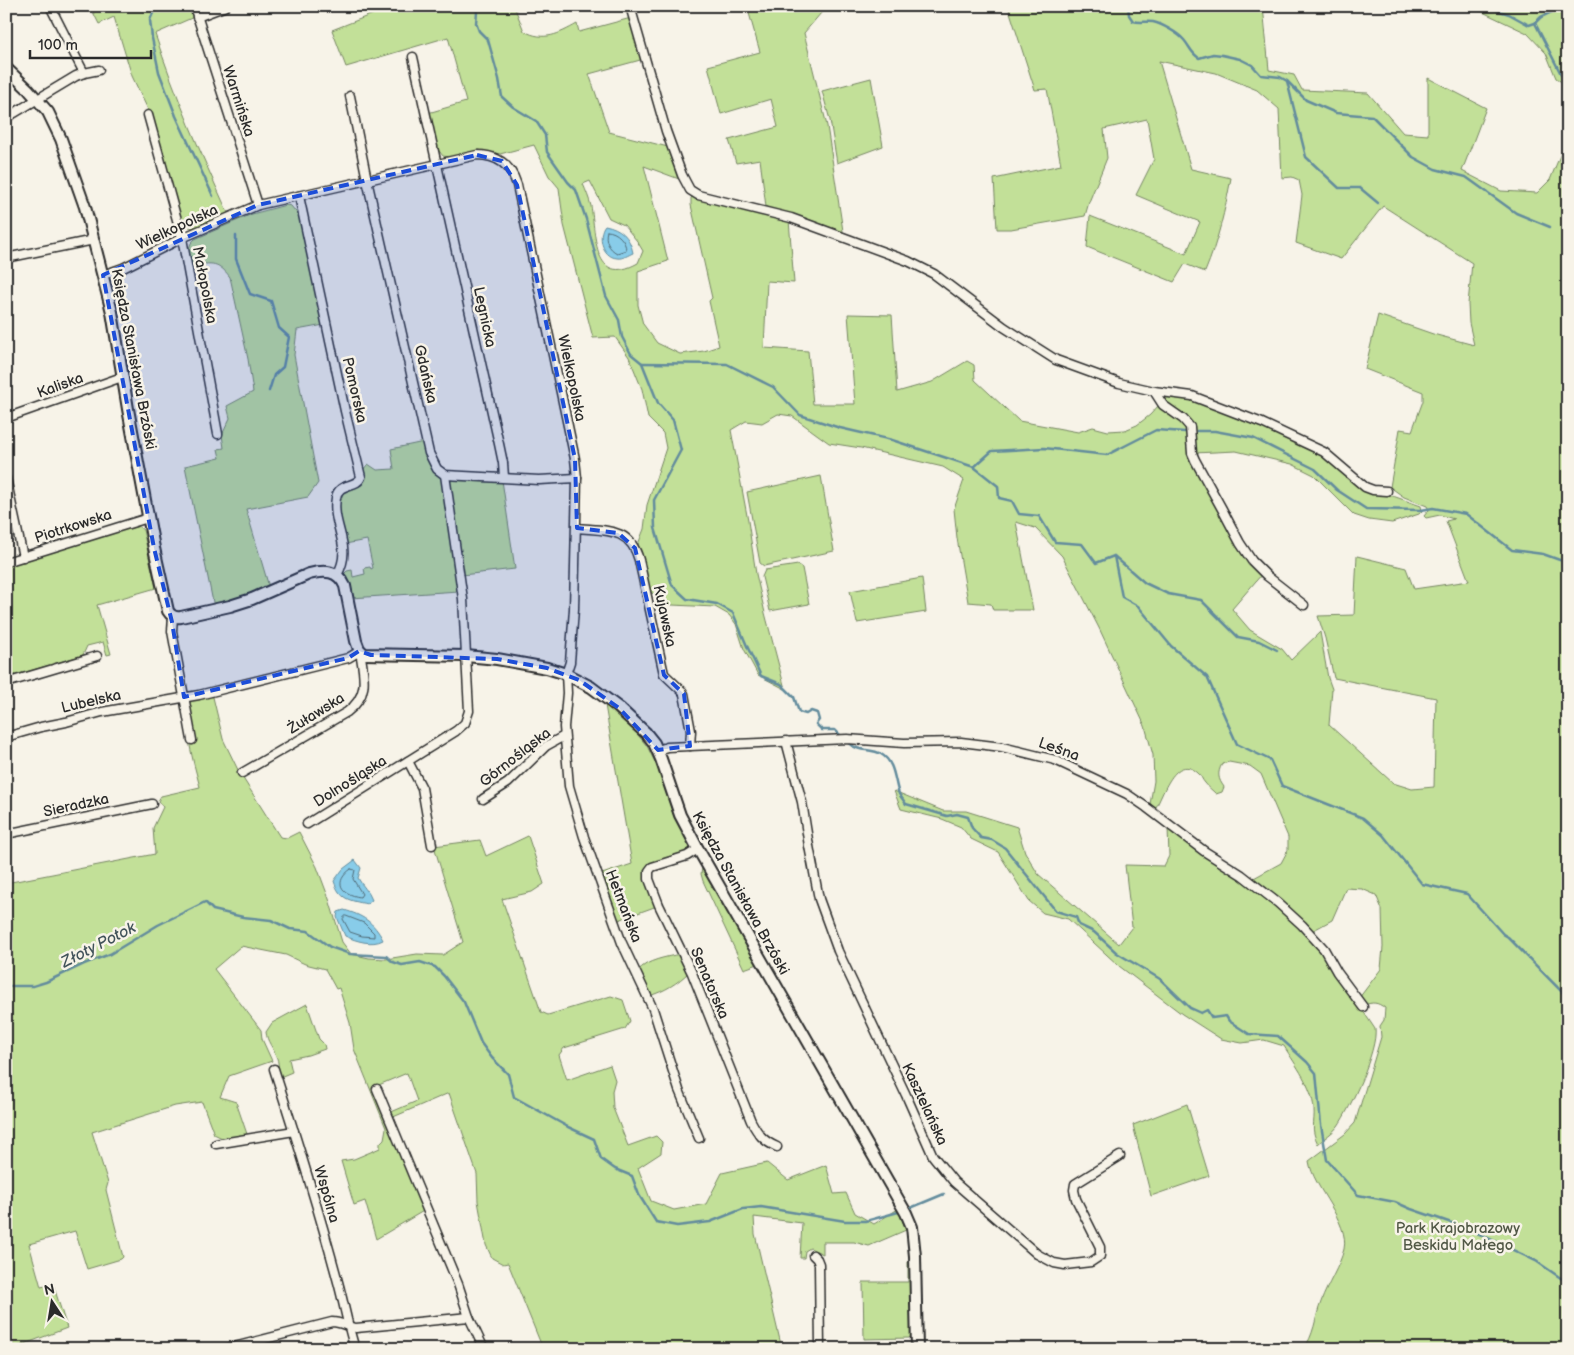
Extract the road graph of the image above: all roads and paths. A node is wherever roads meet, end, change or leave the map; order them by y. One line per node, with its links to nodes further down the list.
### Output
1 (50, 6): 9 (street)
2 (194, 6): 5 (street, Warmińska)
3 (226, 6): 5 (street)
4 (630, 6): 23 (street)
5 (197, 17): 17 (street, Warmińska)
6 (413, 57): 14 (street)
7 (6, 68): 11 (street, Księdza Stanisława Brzóski)
8 (99, 70): 9 (street)
9 (84, 73): 11 (street)
10 (350, 96): 15 (street, Gdańska)
11 (38, 100): 13 (street); 19 (street, Księdza Stanisława Brzóski)
12 (148, 115): 18 (street, Małopolska)
13 (6, 118)
14 (437, 164): 15 (street, Wielkopolska); 27 (street, Legnicka); 29 (street, Wielkopolska)
15 (367, 180): 16 (street, Wielkopolska); 26 (street, Gdańska)
16 (299, 196): 17 (street, Wielkopolska); 35 (street, Pomorska)
17 (258, 205): 18 (street, Wielkopolska)
18 (182, 238): 21 (street, Wielkopolska); 25 (street, Małopolska)
19 (94, 240): 20 (street); 21 (street, Księdza Stanisława Brzóski)
20 (6, 258)
21 (104, 275): 22 (street, Księdza Stanisława Brzóski)
22 (122, 377): 24 (street, Kaliska); 31 (street, Księdza Stanisława Brzóski)
23 (1154, 391): 30 (street); 36 (street)
24 (6, 418)
25 (218, 434)
26 (445, 475): 27 (street); 40 (street, Gdańska)
27 (504, 477): 29 (street)
28 (6, 478): 33 (street)
29 (577, 478): 32 (street, Wielkopolska)
30 (1386, 491)
31 (148, 518): 33 (street, Piotrkowska); 37 (street, Księdza Stanisława Brzóski)
32 (577, 528): 41 (street, Wielkopolska); 48 (street, Kujawska)
33 (23, 557): 34 (street, Piotrkowska)
34 (6, 562)
35 (337, 575): 37 (street); 38 (street)
36 (1304, 605)
37 (173, 616): 43 (street, Księdza Stanisława Brzóski)
38 (360, 651): 40 (street, Księdza Stanisława Brzóski); 43 (street); 51 (street, Żuławska)
39 (97, 656): 42 (street)
40 (466, 656): 41 (street, Księdza Stanisława Brzóski); 50 (street, Dolnośląska)
41 (566, 674): 44 (street, Hetmańska); 49 (street, Księdza Stanisława Brzóski)
42 (6, 683)
43 (184, 697): 45 (street, Lubelska); 46 (street)
44 (564, 736): 52 (street, Górnośląska); 62 (street, Hetmańska)
45 (6, 737)
46 (192, 740)
47 (786, 741): 48 (street, Leśna); 58 (street, Leśna); 65 (street, Kasztelańska)
48 (690, 746): 49 (street, Leśna)
49 (658, 750): 57 (street, Księdza Stanisława Brzóski)
50 (408, 761): 54 (street, Dolnośląska); 56 (street, Dolnośląska)
51 (242, 773)
52 (483, 799)
53 (152, 804): 55 (street, Sieradzka)
54 (307, 824)
55 (6, 834)
56 (432, 845)
57 (698, 849): 64 (street, Senatorska); 73 (street, Księdza Stanisława Brzóski)
58 (1363, 1007)
59 (274, 1069): 61 (street, Wspólna)
60 (377, 1089): 67 (street)
61 (294, 1130): 63 (street); 68 (street, Wspólna)
62 (699, 1138)
63 (216, 1144)
64 (777, 1147)
65 (1120, 1156)
66 (813, 1255): 72 (street)
67 (469, 1316): 68 (street); 71 (street)
68 (348, 1327): 69 (street); 70 (street, Wspólna)
69 (226, 1349)
70 (355, 1349)
71 (484, 1349)
72 (820, 1349)
73 (917, 1349)

